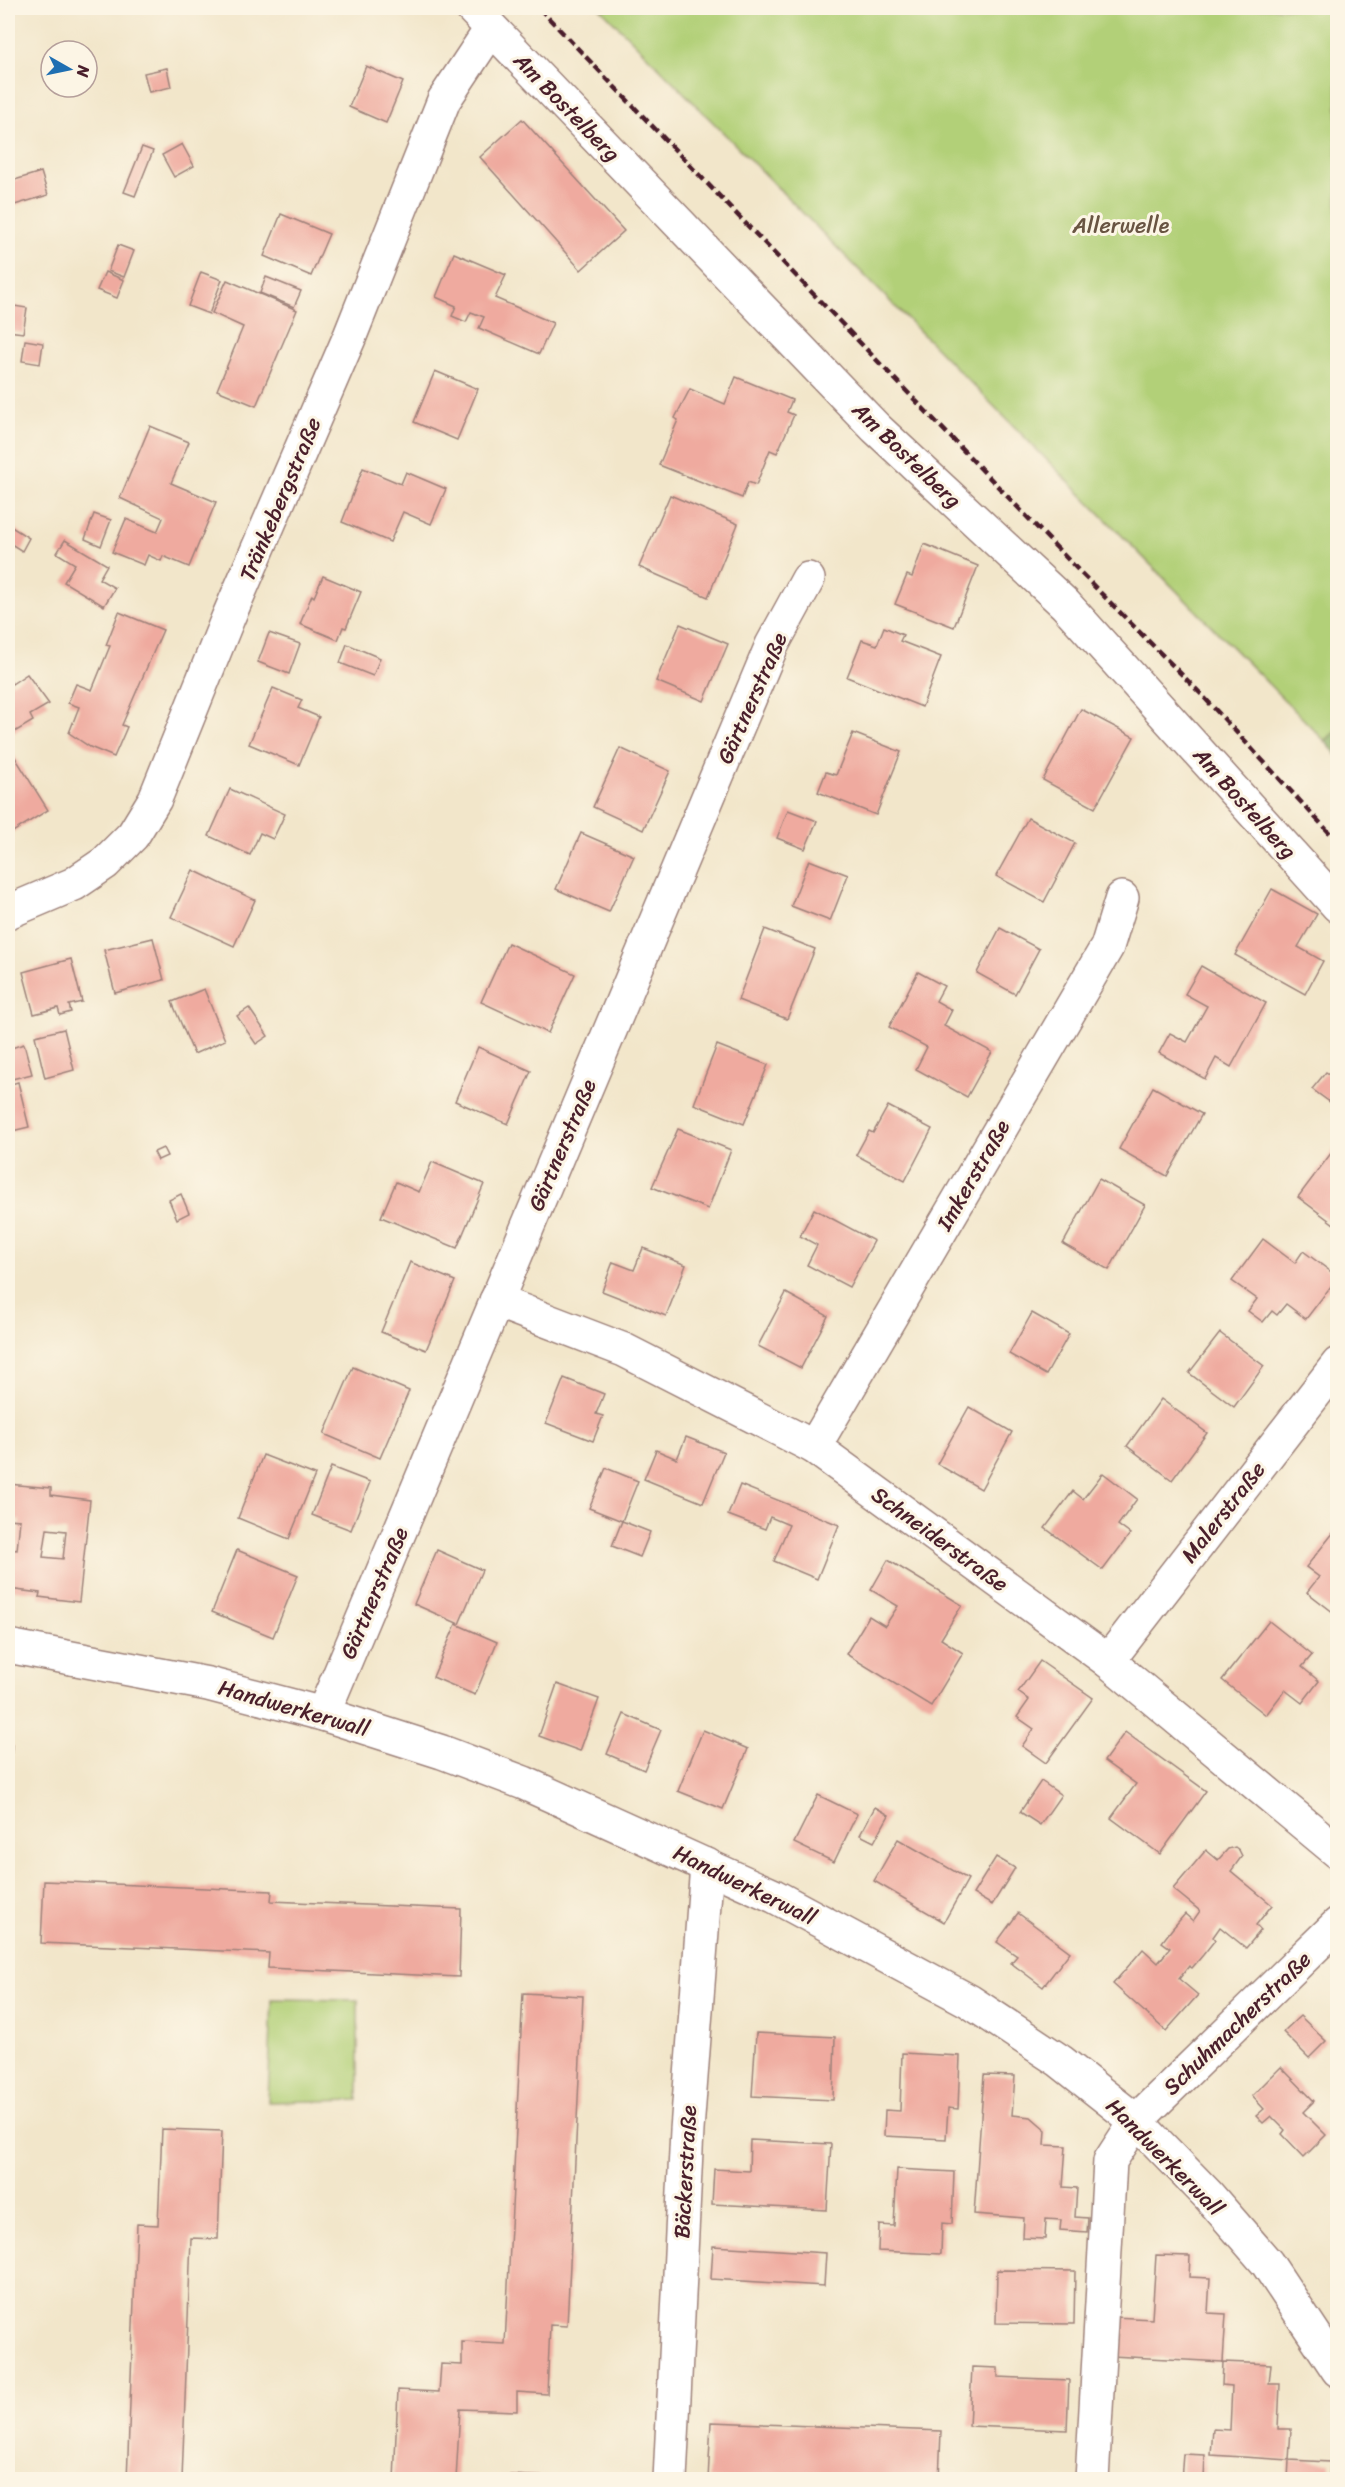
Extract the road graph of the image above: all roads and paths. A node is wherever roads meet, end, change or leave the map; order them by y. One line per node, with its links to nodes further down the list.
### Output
1 (481, 18): 4 (street, Am Bostelberg); 5 (street, Tränkebergstraße)
2 (808, 579): 6 (street, Gärtnerstraße)
3 (1122, 898): 8 (street, Imkerstraße)
4 (1338, 906)
5 (8, 912)
6 (496, 1301): 8 (street, Schneiderstraße); 11 (street, Gärtnerstraße)
7 (1338, 1364): 10 (street, Malerstraße)
8 (814, 1447): 10 (street, Schneiderstraße)
9 (8, 1646): 11 (street, Handwerkerwall)
10 (1108, 1661): 12 (street, Schneiderstraße)
11 (323, 1714): 13 (street, Handwerkerwall)
12 (1338, 1852)
13 (707, 1866): 15 (street, Handwerkerwall); 17 (street, Bäckerstraße)
14 (1338, 1924): 15 (street, Schuhmacherstraße)
15 (1136, 2121): 16 (street, Handwerkerwall); 18 (street)
16 (1338, 2370)
17 (670, 2480)
18 (1092, 2480)

